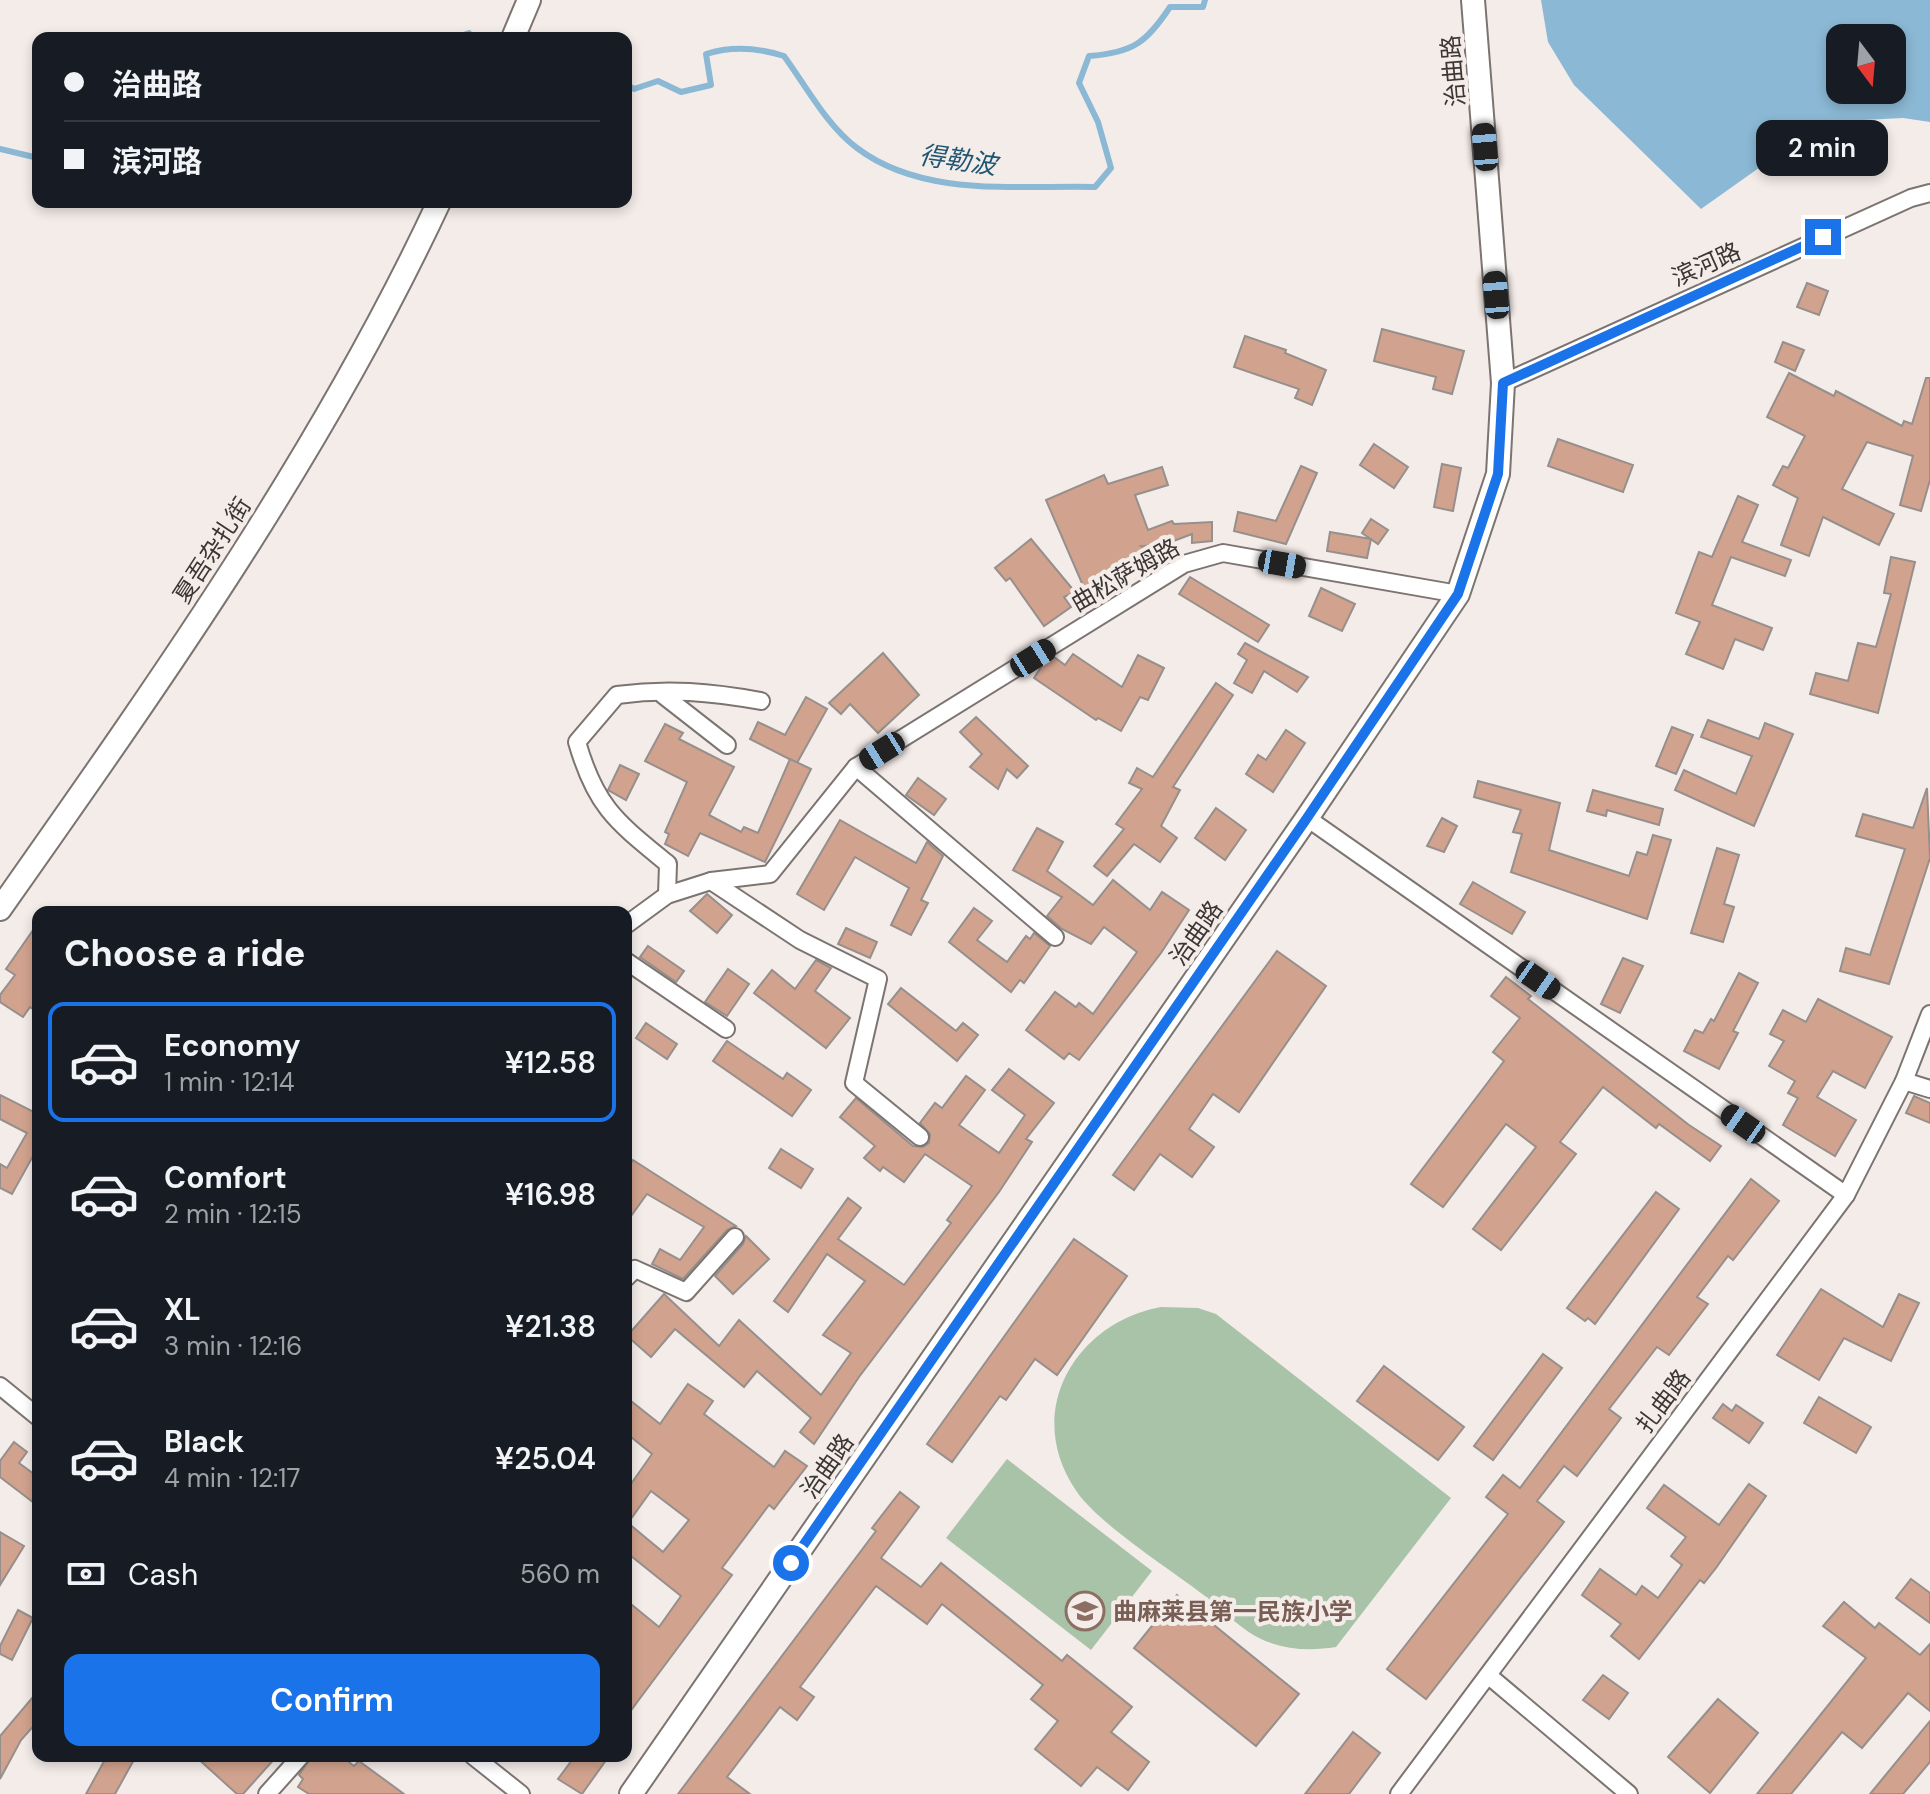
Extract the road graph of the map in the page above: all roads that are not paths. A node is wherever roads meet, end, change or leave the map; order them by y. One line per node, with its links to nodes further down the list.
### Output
1 (529, 0): 3 (main road)
2 (1473, 0): 6 (main road, 治曲路)
3 (516, 32)
4 (1930, 193): 6 (street, 滨河路)
5 (436, 208): 15 (main road, 夏吾杂扎街)
6 (1503, 383): 7 (main road, 治曲路)
7 (1458, 594): 11 (street, 曲松萨姆路); 12 (main road, 治曲路)
8 (663, 695): 10 (street)
9 (761, 701): 14 (street)
10 (727, 745)
11 (856, 767): 13 (street, 曲松萨姆路); 17 (street)
12 (1307, 818): 24 (street); 34 (main road, 治曲路)
13 (711, 881): 14 (street, 曲松萨姆路); 23 (street)
14 (667, 895): 16 (street, 曲松萨姆路)
15 (0, 909)
16 (632, 921)
17 (1055, 937)
18 (632, 965): 20 (street)
19 (1930, 1014): 21 (street, 扎曲路)
20 (726, 1029)
21 (1904, 1081): 22 (street); 24 (street, 扎曲路)
22 (1930, 1089)
23 (920, 1137)
24 (1846, 1195): 29 (street, 扎曲路)
25 (735, 1237): 26 (street)
26 (632, 1272)
27 (0, 1386): 28 (street)
28 (32, 1412)
29 (1489, 1676): 35 (street, 扎曲路); 36 (street)
30 (296, 1762): 32 (street)
31 (481, 1762): 33 (street)
32 (267, 1794)
33 (521, 1794)
34 (631, 1794)
35 (1399, 1794)
36 (1629, 1794)

